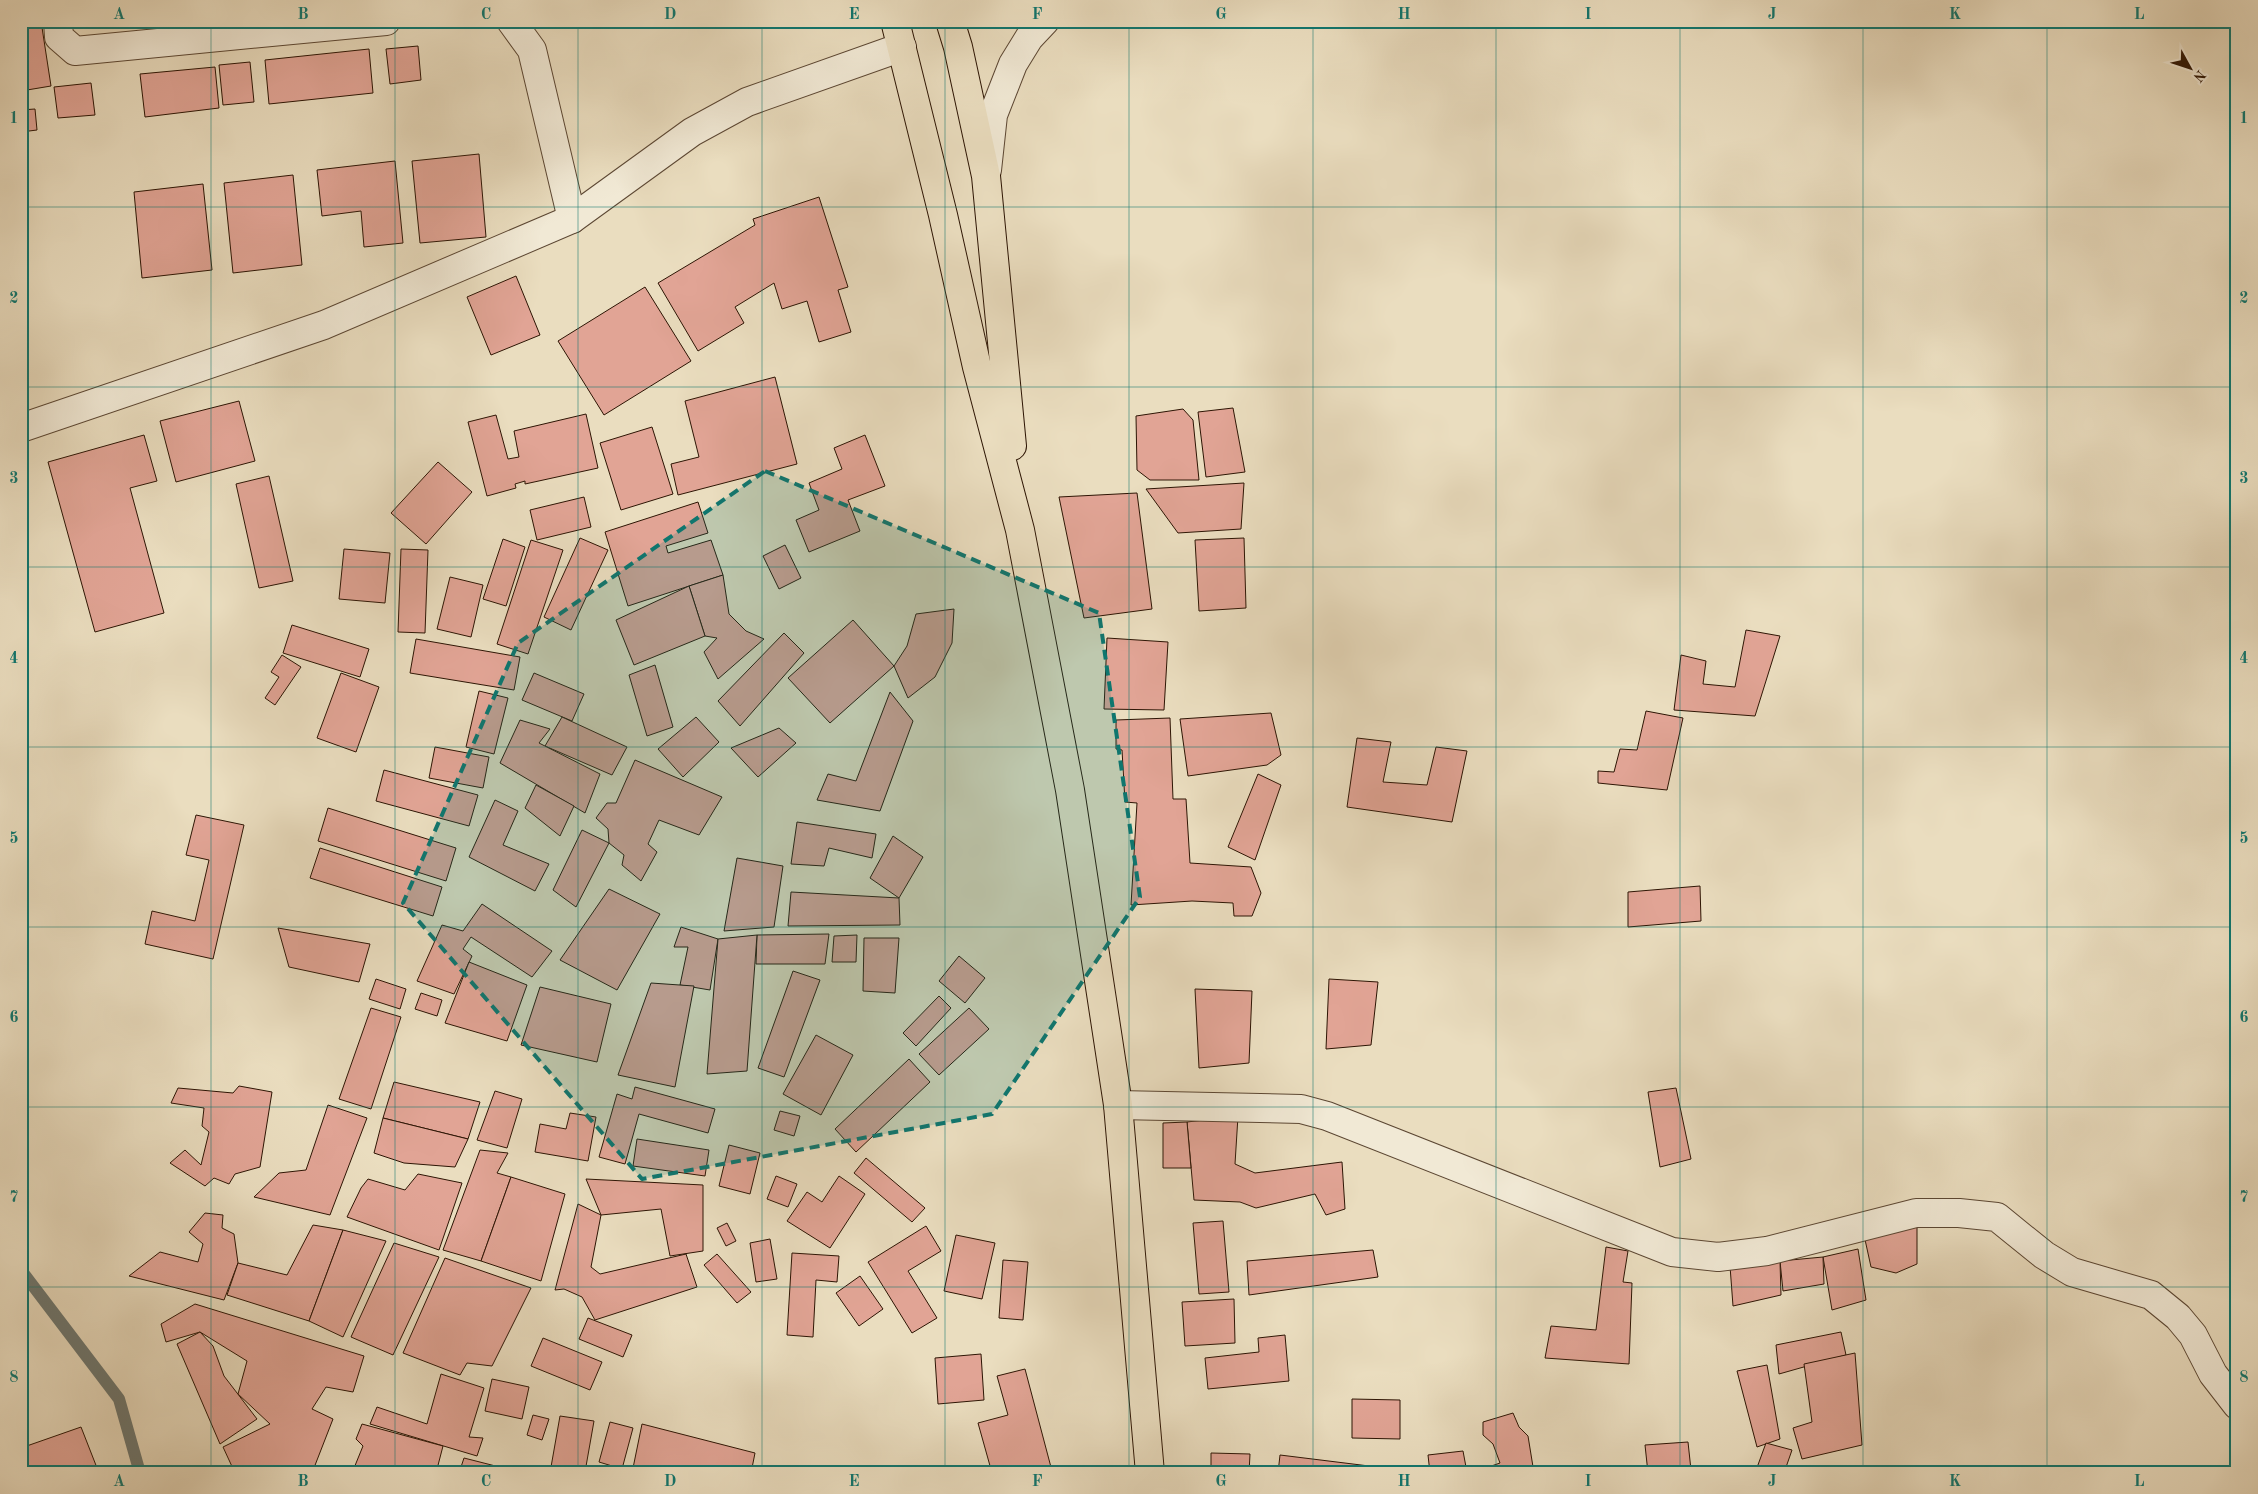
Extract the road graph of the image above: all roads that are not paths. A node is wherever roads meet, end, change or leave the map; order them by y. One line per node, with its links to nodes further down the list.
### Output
1 (58, 21): 2 (street)
2 (386, 21)
3 (511, 21): 8 (street)
4 (950, 21): 7 (main road)
5 (1045, 21): 7 (street)
6 (899, 34): 8 (street); 10 (main road)
7 (986, 176): 10 (main road)
8 (572, 219): 9 (street)
9 (21, 428)
10 (1020, 530): 11 (main road)
11 (1118, 1104): 12 (street); 13 (main road)
12 (2237, 1405)
13 (1150, 1473)

